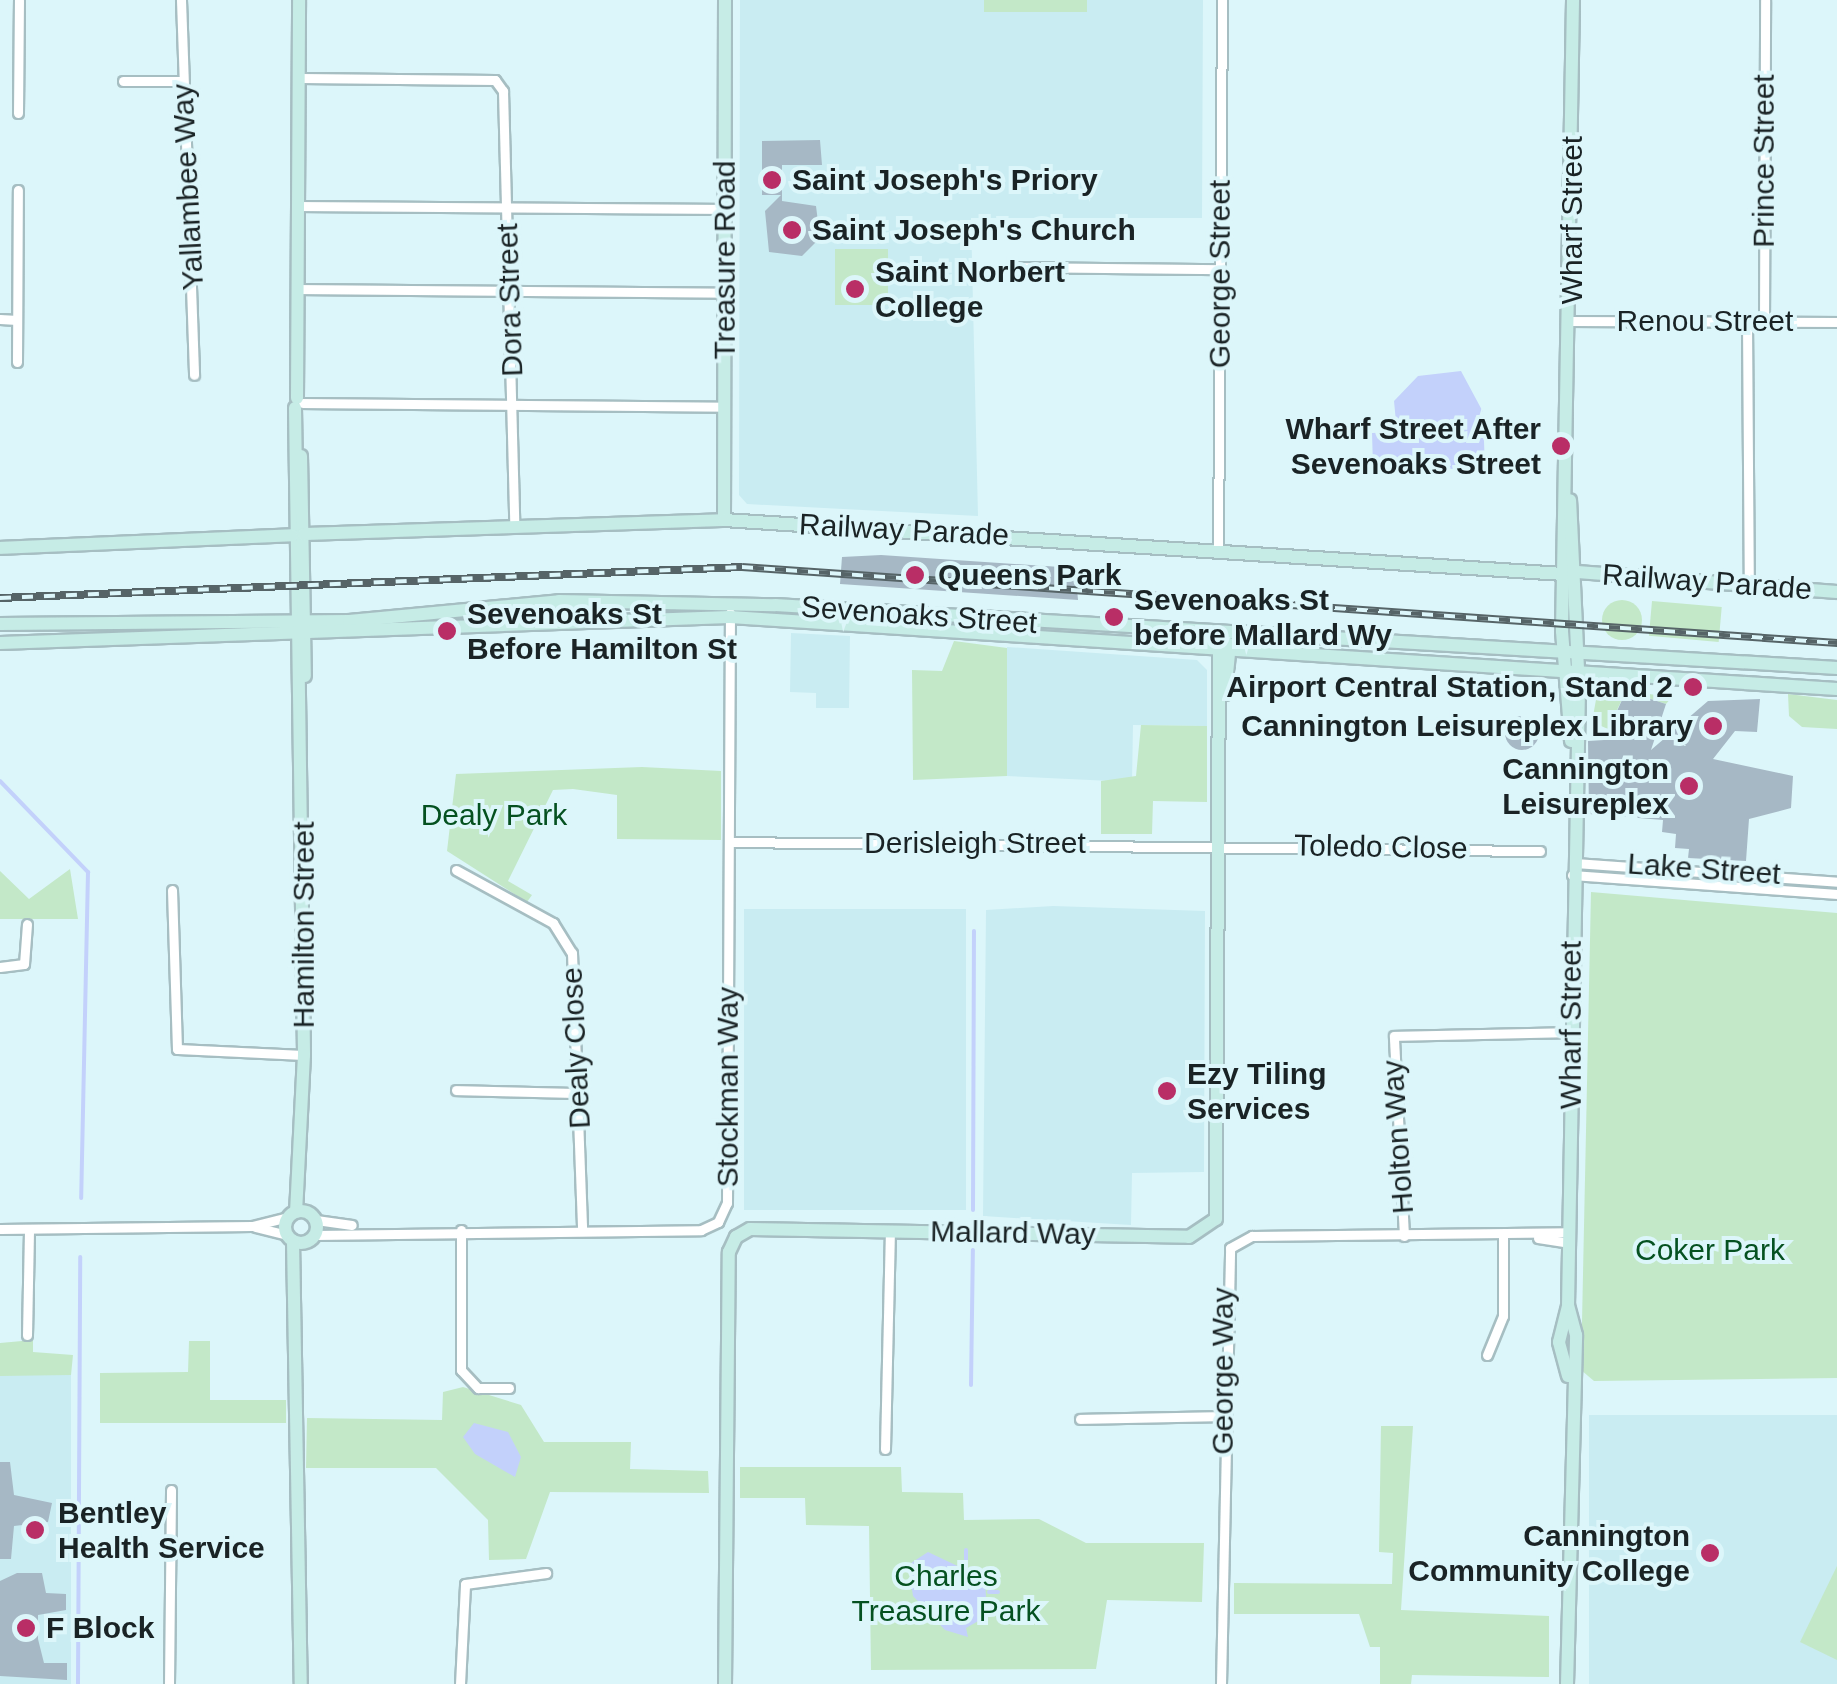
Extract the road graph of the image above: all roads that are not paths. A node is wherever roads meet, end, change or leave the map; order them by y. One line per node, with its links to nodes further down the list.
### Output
1 (19, 0): 11 (street)
2 (181, 0): 10 (street, Yallambee Way)
3 (300, 0): 8 (street, Hamilton Street)
4 (725, 0): 15 (street, Treasure Road)
5 (1222, 0): 17 (street, George Street)
6 (1573, 0): 23 (street, Wharf Street)
7 (1765, 0): 25 (street, Prince Street)
8 (300, 78): 13 (street, Hamilton Street); 14 (street, Dora Street)
9 (122, 81): 10 (street)
10 (181, 81): 28 (street, Yallambee Way)
11 (18, 113)
12 (18, 190): 22 (street)
13 (300, 206): 14 (street); 18 (street, Hamilton Street)
14 (506, 208): 15 (street); 19 (street, Dora Street)
15 (726, 209): 20 (street, Treasure Road)
16 (1013, 267): 17 (street)
17 (1220, 269): 36 (street, George Street)
18 (299, 290): 19 (street); 29 (street, Hamilton Street)
19 (511, 293): 20 (street); 30 (street, Dora Street)
20 (725, 294): 31 (street, Treasure Road)
21 (0, 320): 22 (street)
22 (18, 320): 27 (street)
23 (1572, 321): 24 (street, Renou Street); 37 (street, Wharf Street)
24 (1747, 322): 25 (street, Renou Street); 38 (street)
25 (1764, 322): 26 (street, Renou Street)
26 (1837, 322)
27 (17, 362)
28 (194, 375)
29 (298, 404): 30 (street); 34 (street, Hamilton Street)
30 (513, 405): 31 (street); 33 (street, Dora Street)
31 (724, 407): 32 (street, Treasure Road)
32 (724, 520): 33 (street, Railway Parade); 36 (street, Railway Parade)
33 (514, 523): 34 (street, Railway Parade)
34 (298, 534): 35 (street, Railway Parade); 42 (street, Hamilton Street)
35 (0, 548)
36 (1218, 548): 37 (street, Railway Parade)
37 (1570, 573): 38 (street, Railway Parade); 45 (street, Wharf Street); 46 (street, Wharf Street)
38 (1749, 586): 39 (street, Railway Parade)
39 (1837, 592)
40 (730, 611): 42 (street, Sevenoaks Street); 44 (street, Sevenoaks Street); 52 (street, Stockman Way)
41 (0, 624): 42 (street, Sevenoaks Street)
42 (302, 628): 43 (street, Sevenoaks Street); 63 (street, Hamilton Street)
43 (0, 643)
44 (1225, 644): 45 (street, Sevenoaks Street); 48 (street, Sevenoaks Street); 53 (street, Mallard Way)
45 (1562, 652): 46 (street, Sevenoaks Street); 48 (street, Wharf Street)
46 (1578, 653): 47 (street, Sevenoaks Street); 49 (street, Wharf Street)
47 (1837, 668)
48 (1564, 672): 49 (street, Sevenoaks Street); 51 (street, Wharf Street)
49 (1579, 674): 50 (street, Sevenoaks Street); 51 (street, Wharf Street)
50 (1837, 689)
51 (1572, 744): 56 (street, Wharf Street)
52 (729, 842): 53 (street, Derisleigh Street); 71 (street, Stockman Way)
53 (1222, 845): 54 (street, Toledo Close); 74 (street, Mallard Way)
54 (1540, 850)
55 (456, 870): 65 (street, Dealy Close)
56 (1572, 870): 57 (street, Lake Street); 59 (street, Lake Street); 62 (street, Wharf Street)
57 (1837, 882)
58 (172, 890): 63 (street)
59 (1837, 894)
60 (27, 924): 61 (street)
61 (0, 967)
62 (1571, 1032): 75 (street, Holton Way); 76 (street, Wharf Street)
63 (304, 1056): 66 (street, Hamilton Street)
64 (456, 1090): 65 (street)
65 (581, 1093): 71 (street, Dealy Close)
66 (299, 1167): 67 (street, Hamilton Street); 69 (street, Hamilton Street)
67 (292, 1214): 68 (street); 69 (street); 77 (street, Hamilton Street)
68 (252, 1226): 72 (street); 77 (street)
69 (313, 1227): 73 (street, Stockman Way); 77 (street); 79 (street, Hamilton Street)
70 (0, 1229): 72 (street)
71 (582, 1229): 73 (street, Stockman Way)
72 (29, 1230): 80 (street)
73 (460, 1230): 82 (street)
74 (890, 1231): 85 (street); 91 (street, Mallard Way)
75 (1404, 1236): 78 (street, George Way); 83 (street, George Way)
76 (1569, 1237): 78 (street, George Way); 93 (street, Wharf Street)
77 (290, 1238): 79 (street, Hamilton Street)
78 (1502, 1238): 81 (street)
79 (299, 1284): 89 (street, Hamilton Street)
80 (27, 1336)
81 (1488, 1355)
82 (510, 1388)
83 (1222, 1416): 84 (street); 92 (street, George Way)
84 (1080, 1419)
85 (885, 1449)
86 (171, 1490): 88 (street)
87 (546, 1574): 90 (street)
88 (169, 1684)
89 (301, 1684)
90 (460, 1684)
91 (725, 1684)
92 (1221, 1684)
93 (1567, 1684)

